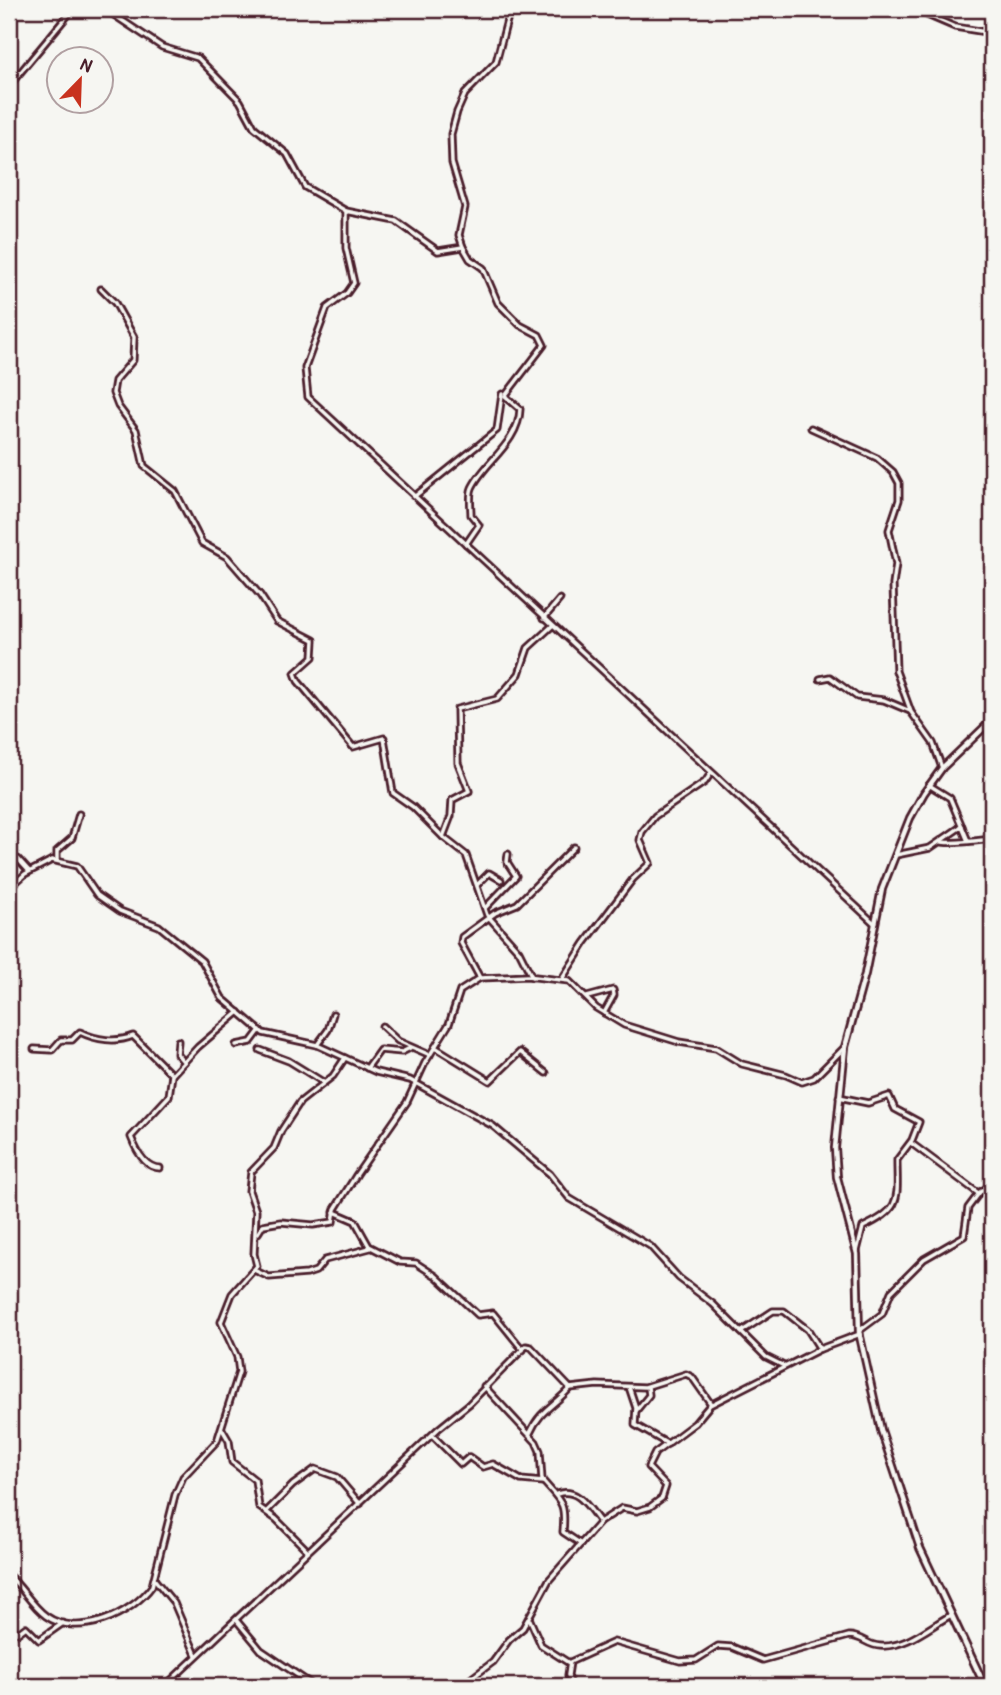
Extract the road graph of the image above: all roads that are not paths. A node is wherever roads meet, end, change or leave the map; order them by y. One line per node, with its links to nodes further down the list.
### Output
1 (74, 9): 6 (street)
2 (105, 9): 7 (street)
3 (510, 9): 8 (street)
4 (914, 9): 5 (street)
5 (992, 33)
6 (9, 86)
7 (346, 211): 8 (street); 12 (street)
8 (463, 247): 13 (street)
9 (101, 289): 25 (street)
10 (502, 394): 12 (street)
11 (811, 428): 18 (street)
12 (415, 496): 13 (street)
13 (466, 544): 15 (street)
14 (560, 599): 15 (street)
15 (544, 618): 16 (street)
16 (552, 626): 21 (street); 25 (street)
17 (820, 679): 18 (street)
18 (911, 712): 20 (street)
19 (992, 720): 20 (street)
20 (944, 766): 22 (street)
21 (711, 773): 40 (street); 43 (street)
22 (929, 785): 24 (street); 31 (street)
23 (79, 814): 33 (street)
24 (962, 826): 27 (street); 28 (street)
25 (443, 837): 37 (street)
26 (992, 839): 27 (street)
27 (968, 841): 28 (street)
28 (940, 842): 31 (street)
29 (574, 847): 39 (street)
30 (508, 854): 38 (street)
31 (896, 855): 40 (street)
32 (9, 858): 34 (street)
33 (57, 859): 34 (street); 45 (street)
34 (30, 871): 36 (street)
35 (501, 880): 37 (street)
36 (9, 884)
37 (477, 886): 38 (street)
38 (485, 908): 39 (street)
39 (489, 917): 41 (street); 42 (street)
40 (874, 923): 54 (street)
41 (533, 977): 42 (street); 43 (street)
42 (480, 978): 53 (street)
43 (562, 979): 44 (street)
44 (586, 997): 46 (street); 46 (street)
45 (239, 1012): 49 (street); 60 (street)
46 (604, 1013): 54 (street)
47 (333, 1014): 52 (street)
48 (382, 1026): 55 (street)
49 (260, 1030): 51 (street); 52 (street)
50 (177, 1041): 60 (street)
51 (236, 1045)
52 (317, 1045): 59 (street)
53 (435, 1047): 58 (street); 62 (street)
54 (845, 1047): 66 (street)
55 (411, 1048): 58 (street); 61 (street)
56 (34, 1049): 63 (street)
57 (260, 1050): 64 (street)
58 (430, 1055): 65 (street)
59 (346, 1058): 61 (street); 64 (street)
60 (184, 1062): 63 (street)
61 (366, 1068): 65 (street)
62 (546, 1073)
63 (172, 1075): 68 (street)
64 (323, 1082): 72 (street)
65 (416, 1083): 71 (street); 76 (street)
66 (839, 1097): 67 (street); 74 (street)
67 (911, 1143): 70 (street); 74 (street)
68 (160, 1168)
69 (992, 1185): 70 (street)
70 (978, 1193): 77 (street)
71 (334, 1212): 72 (street); 73 (street)
72 (257, 1235): 75 (street)
73 (372, 1247): 75 (street); 79 (street)
74 (857, 1254): 77 (street)
75 (256, 1270): 87 (street)
76 (741, 1332): 78 (street); 80 (street)
77 (859, 1332): 78 (street); 100 (street)
78 (820, 1349): 80 (street)
79 (523, 1350): 81 (street); 84 (street)
80 (784, 1366): 85 (street)
81 (484, 1386): 88 (street); 89 (street)
82 (629, 1387): 83 (street); 84 (street); 86 (street)
83 (648, 1387): 85 (street); 86 (street)
84 (570, 1388): 88 (street)
85 (712, 1404): 90 (street)
86 (636, 1411): 90 (street)
87 (222, 1429): 94 (street); 99 (street)
88 (530, 1433): 91 (street)
89 (433, 1436): 91 (street); 93 (street)
90 (668, 1444): 95 (street)
91 (543, 1482): 92 (street)
92 (557, 1493): 95 (street); 96 (street)
93 (360, 1504): 94 (street); 97 (street)
94 (267, 1511): 97 (street)
95 (600, 1522): 96 (street)
96 (580, 1544): 101 (street)
97 (309, 1551): 102 (street)
98 (9, 1576): 103 (street)
99 (155, 1580): 103 (street); 105 (street)
100 (951, 1615): 106 (street); 111 (street)
101 (530, 1618): 106 (street); 109 (street)
102 (236, 1621): 105 (street); 108 (street)
103 (63, 1623): 104 (street)
104 (9, 1626)
105 (198, 1652): 107 (street)
106 (569, 1663): 110 (street)
107 (164, 1686)
108 (314, 1686)
109 (461, 1686)
110 (570, 1686)
111 (985, 1686)

